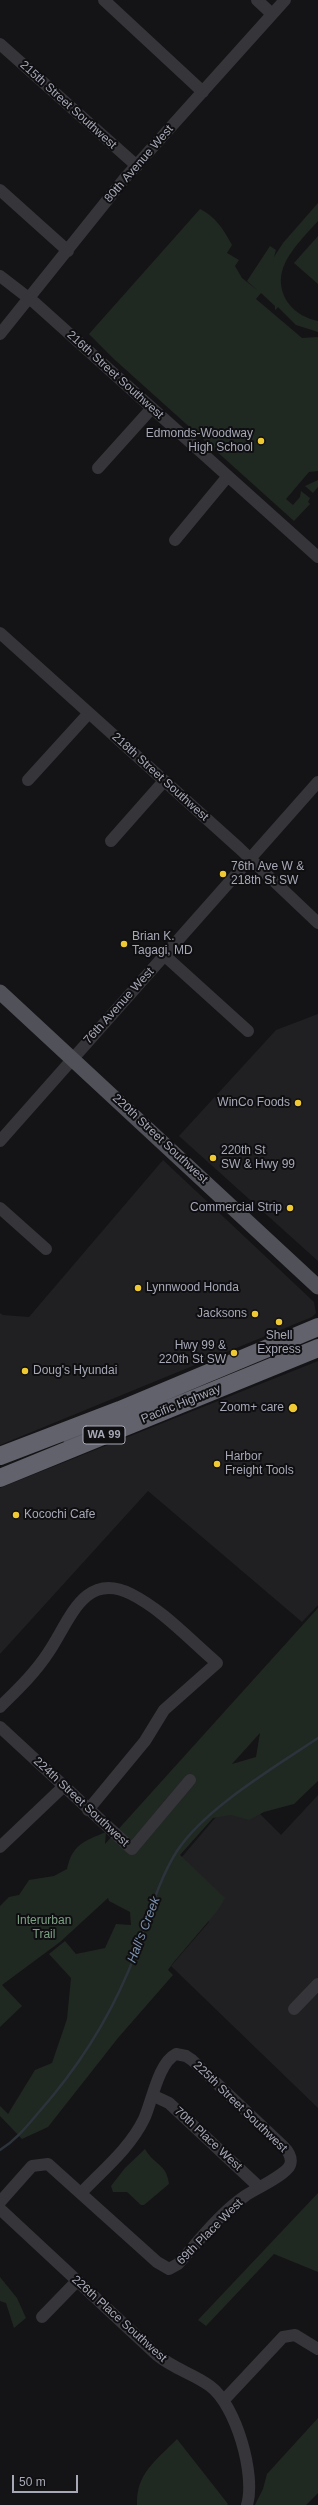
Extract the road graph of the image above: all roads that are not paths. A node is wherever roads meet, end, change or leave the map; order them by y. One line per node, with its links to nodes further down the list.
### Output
1 (104, 0): 6 (street)
2 (257, 0): 4 (street)
3 (285, 0): 4 (street, 80th Avenue West)
4 (272, 14): 6 (street, 80th Avenue West)
5 (0, 44): 7 (street, 215th Street Southwest)
6 (203, 92): 7 (street, 80th Avenue West)
7 (137, 166): 9 (street, 80th Avenue West)
8 (0, 190): 9 (street)
9 (68, 251): 11 (street, 80th Avenue West)
10 (0, 276): 11 (street, 216th Street Southwest)
11 (29, 300): 12 (street, 80th Avenue West); 13 (street, 216th Street Southwest)
12 (0, 334)
13 (152, 408): 14 (street); 15 (street, 216th Street Southwest)
14 (98, 468)
15 (228, 476): 16 (street); 17 (street, 216th Street Southwest)
16 (175, 540)
17 (318, 556)
18 (0, 634): 19 (street, 218th Street Southwest)
19 (89, 713): 20 (street); 21 (street, 218th Street Southwest)
20 (28, 780)
21 (164, 781): 23 (street); 24 (street, 218th Street Southwest)
22 (318, 782): 24 (street, 76th Avenue West)
23 (111, 841)
24 (249, 859): 25 (street, 218th Street Southwest); 26 (street, 76th Avenue West)
25 (318, 923)
26 (164, 955): 28 (street); 29 (street, 76th Avenue West)
27 (0, 992): 29 (main road, 220th Street Southwest)
28 (248, 1031)
29 (72, 1058): 30 (street, 76th Avenue West); 33 (main road, 220th Street Southwest)
30 (0, 1141)
31 (0, 1208): 32 (street)
32 (46, 1249)
33 (318, 1287)
34 (318, 1327): 36 (highway, Pacific Highway / WA 99)
35 (318, 1348): 37 (highway, Pacific Highway / WA 99)
36 (120, 1410): 37 (main road); 38 (highway, Pacific Highway / WA 99)
37 (57, 1455): 39 (highway, Pacific Highway / WA 99)
38 (0, 1456)
39 (0, 1478)
40 (0, 1707): 44 (street)
41 (0, 1727): 43 (street, 224th Street Southwest)
42 (190, 1780): 44 (street, 224th Street Southwest)
43 (64, 1786): 44 (street, 224th Street Southwest); 45 (street)
44 (88, 1810)
45 (0, 1847)
46 (318, 1984): 47 (street)
47 (294, 2009)
48 (154, 2096): 49 (street, 225th Street Southwest); 50 (street, 70th Place West); 51 (street)
49 (290, 2165): 50 (street, 69th Place West)
50 (259, 2187): 51 (street, 69th Place West)
51 (82, 2192): 52 (street)
52 (0, 2202)
53 (0, 2209): 54 (street, 226th Place Southwest)
54 (77, 2280): 55 (street); 57 (street, 226th Place Southwest)
55 (42, 2317)
56 (318, 2349): 57 (street)
57 (224, 2400): 58 (street, 226th Place Southwest)
58 (249, 2500)

